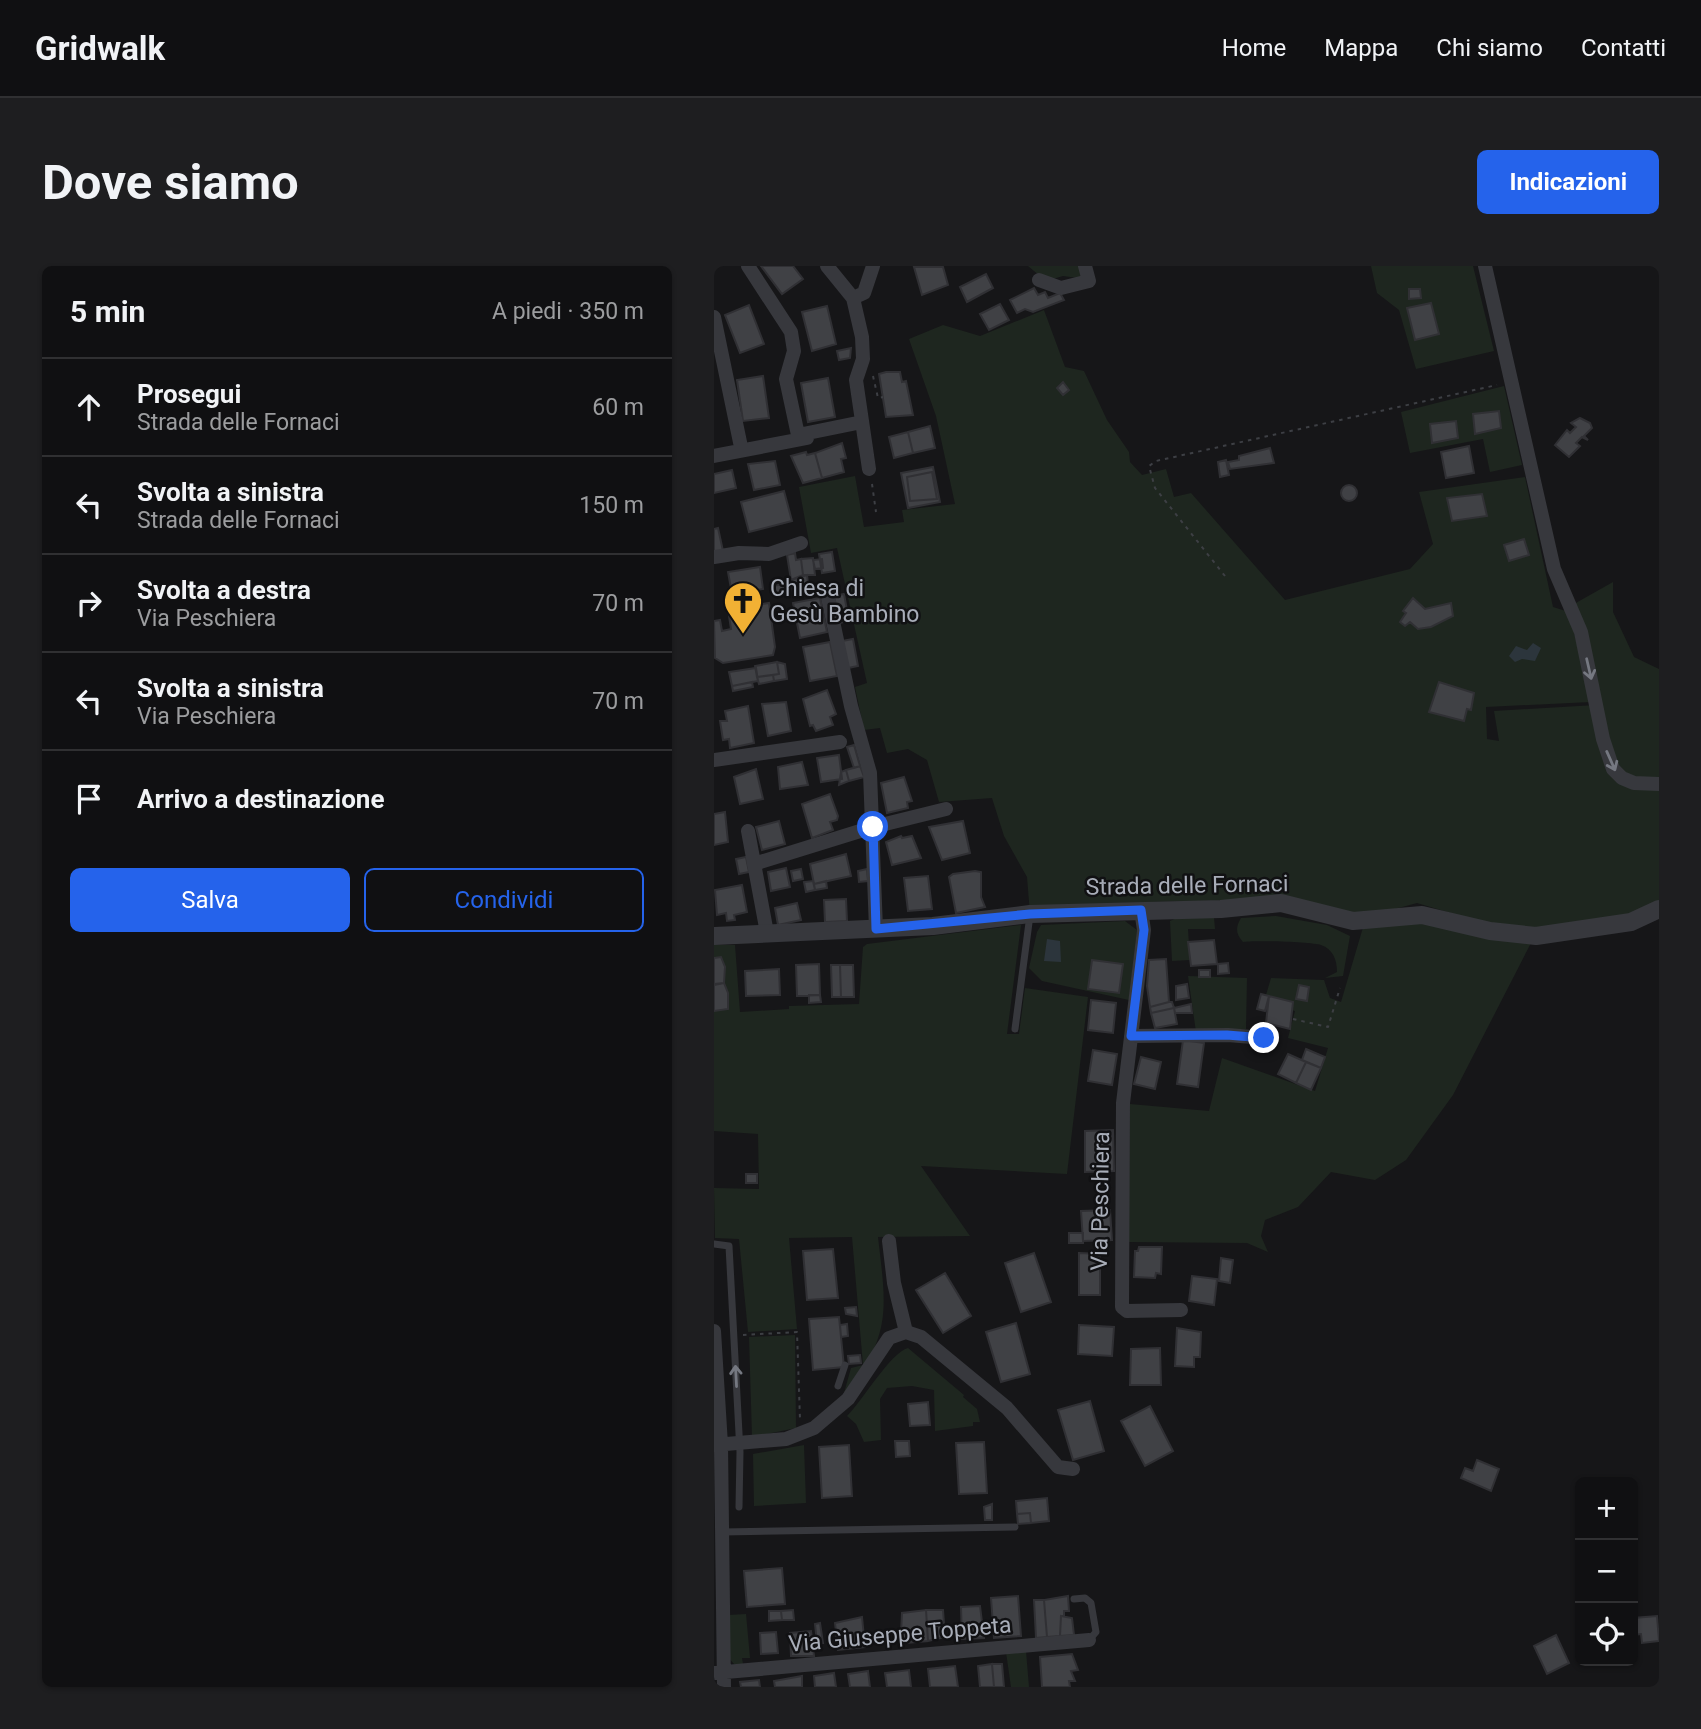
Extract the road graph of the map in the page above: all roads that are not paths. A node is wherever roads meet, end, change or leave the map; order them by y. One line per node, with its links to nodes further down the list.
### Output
1 (748, 266): 10 (street)
2 (827, 266): 7 (street)
3 (873, 266): 7 (street)
4 (1085, 266): 6 (street)
5 (1485, 266): 19 (street, one-way to 19)
6 (1039, 280)
7 (853, 298): 9 (street)
8 (714, 317): 11 (street)
9 (863, 425): 10 (street); 12 (street); 13 (street)
10 (798, 435): 11 (lane)
11 (741, 447): 12 (lane)
12 (714, 454)
13 (869, 469)
14 (801, 543): 15 (street)
15 (714, 557)
16 (827, 593): 21 (street)
17 (841, 742): 18 (street)
18 (714, 760)
19 (1659, 784)
20 (946, 809): 21 (street)
21 (873, 827): 23 (street); 27 (street)
22 (748, 831): 23 (street)
23 (754, 864): 28 (street)
24 (1659, 909): 25 (street, Strada delle Fornaci)
25 (1141, 910): 26 (street, Strada delle Fornaci); 31 (street, Via Peschiera)
26 (1030, 914): 27 (street, Strada delle Fornaci); 30 (lane)
27 (876, 929): 28 (street, Strada delle Fornaci)
28 (767, 933): 29 (street, Strada delle Fornaci)
29 (714, 936)
30 (1014, 1029)
31 (1131, 1036): 32 (street); 35 (street, Via Peschiera)
32 (1264, 1038)
33 (889, 1241): 37 (street)
34 (714, 1244): 40 (lane, one-way to 34)
35 (1181, 1310)
36 (714, 1331): 41 (street)
37 (906, 1332): 40 (street); 42 (street)
38 (845, 1365): 39 (lane)
39 (838, 1386)
40 (740, 1444): 41 (street); 43 (lane)
41 (718, 1445): 45 (street)
42 (1073, 1469)
43 (739, 1507)
44 (1015, 1527): 45 (lane)
45 (722, 1532): 48 (street)
46 (1074, 1599): 47 (lane)
47 (1089, 1640): 48 (street, Via Giuseppe Toppeta)
48 (721, 1678)

